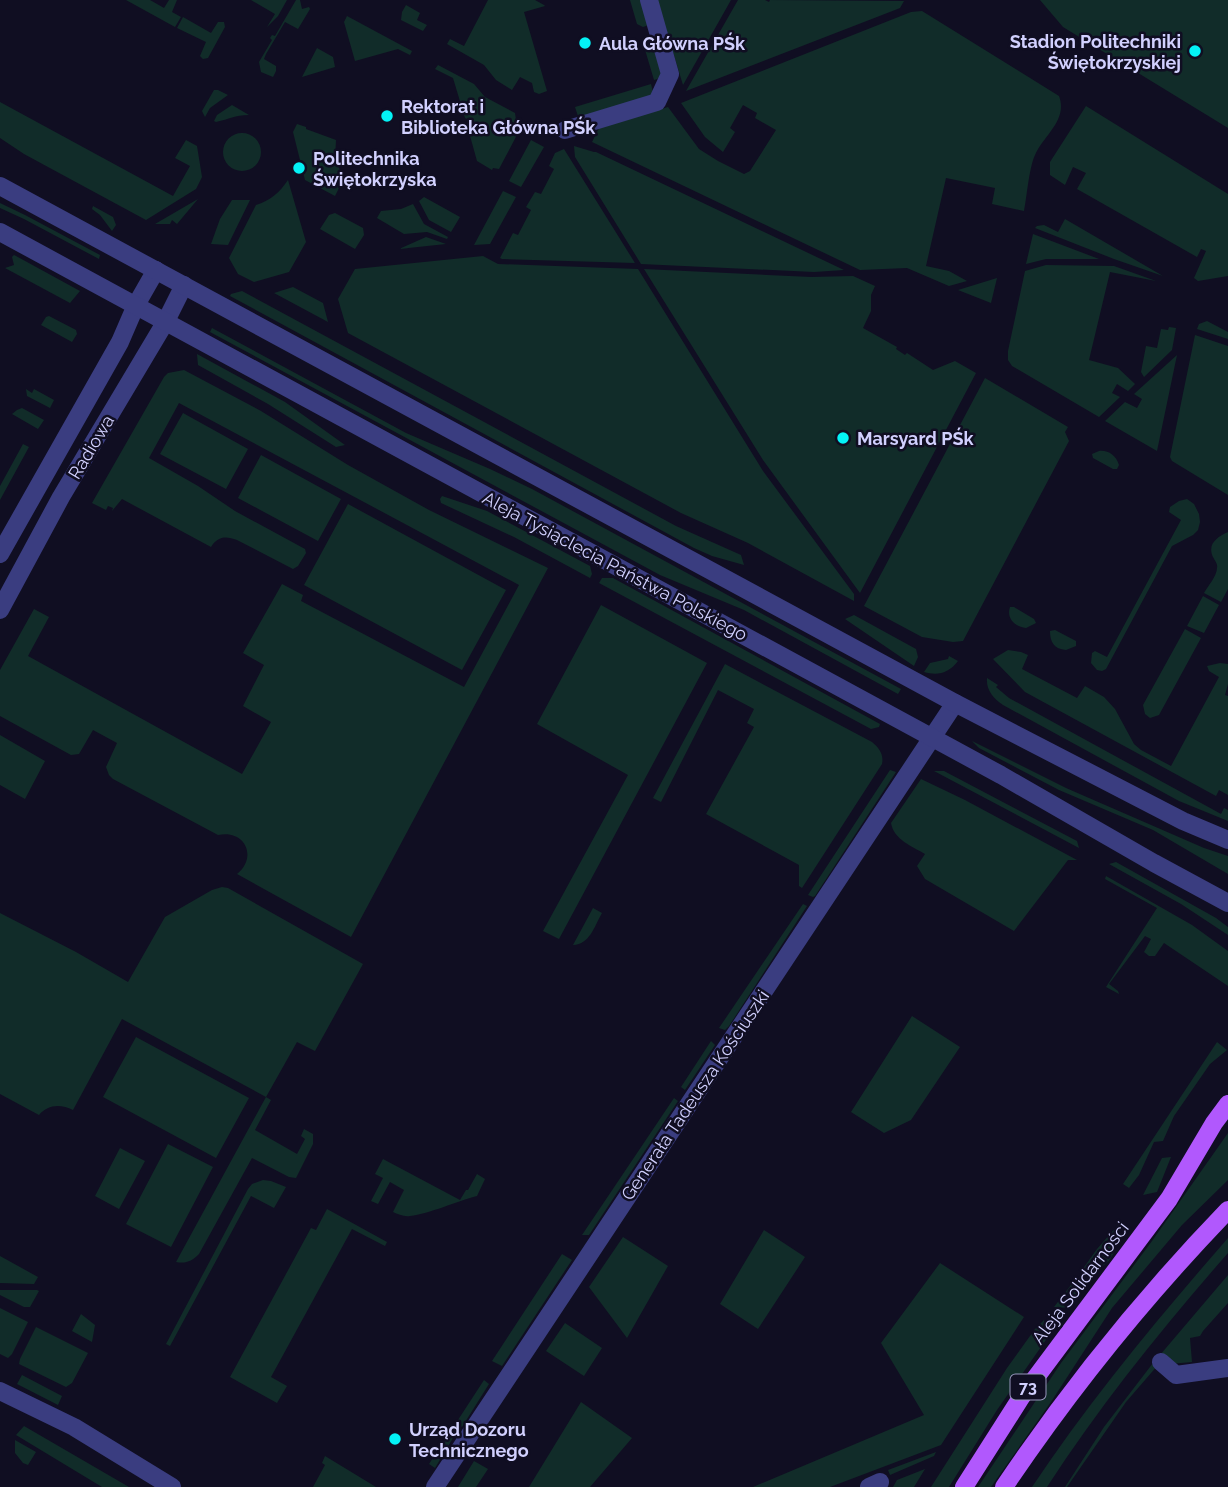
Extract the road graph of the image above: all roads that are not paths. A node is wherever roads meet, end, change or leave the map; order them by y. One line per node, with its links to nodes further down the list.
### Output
1 (649, 0): 2 (street)
2 (565, 130)
3 (0, 186): 5 (street)
4 (0, 232): 7 (street, Aleja Tysiąclecia Państwa Polskiego)
5 (156, 270): 6 (street); 7 (street, Radiowa)
6 (184, 285): 8 (street, Radiowa); 11 (street)
7 (136, 305): 8 (street, Aleja Tysiąclecia Państwa Polskiego); 9 (street, Radiowa)
8 (166, 321): 10 (street, Radiowa); 12 (street, Aleja Tysiąclecia Państwa Polskiego)
9 (0, 554)
10 (0, 610)
11 (955, 703): 12 (street, Generała Tadeusza Kościuszki); 13 (street)
12 (931, 737): 14 (street, Aleja Tysiąclecia Państwa Polskiego); 21 (street, Generała Tadeusza Kościuszki)
13 (1228, 840)
14 (1228, 904)
15 (1228, 1104): 22 (main road, Aleja Solidarności / 73)
16 (1228, 1210): 23 (main road, 73)
17 (1161, 1362): 18 (street)
18 (1228, 1368)
19 (0, 1391): 20 (street)
20 (173, 1487)
21 (435, 1487)
22 (964, 1487)
23 (1004, 1487)

